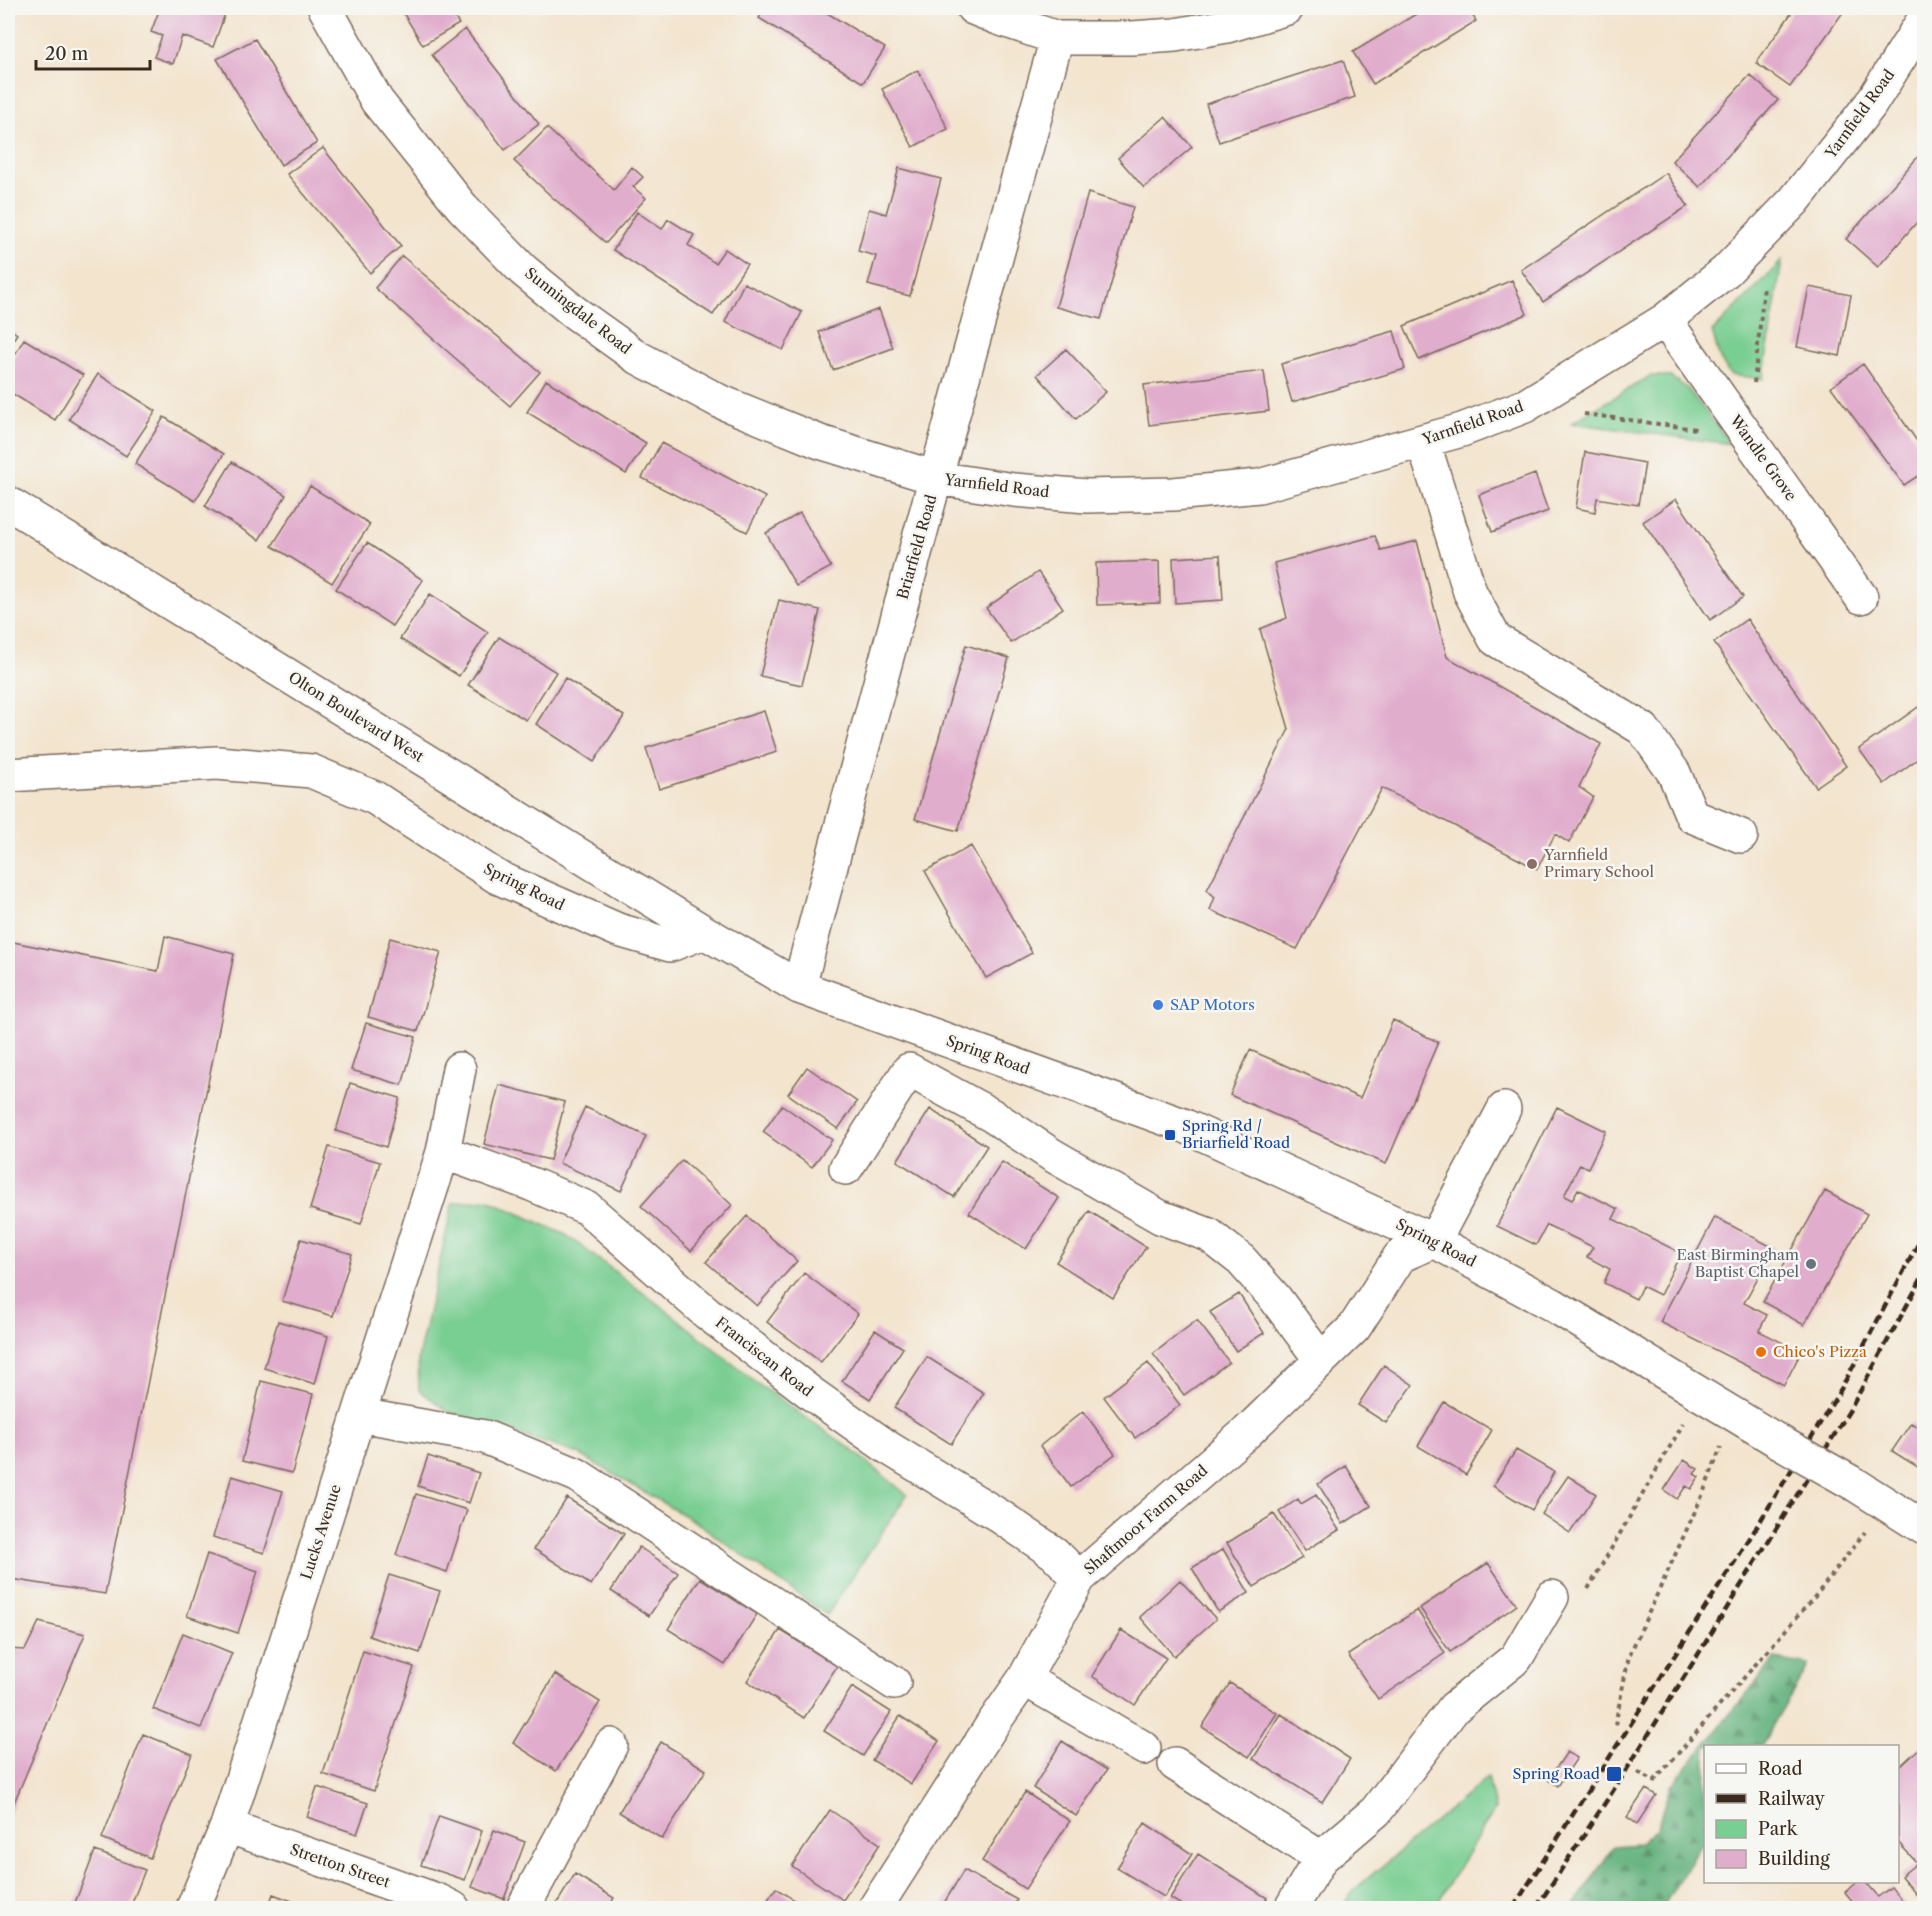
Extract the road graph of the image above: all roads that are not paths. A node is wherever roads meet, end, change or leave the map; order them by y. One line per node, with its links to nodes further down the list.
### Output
1 (325, 8): 8 (street, Sunningdale Road)
2 (973, 8): 5 (street)
3 (1287, 8): 5 (street)
4 (1924, 19): 6 (street, Yarnfield Road)
5 (1057, 38): 8 (street, Briarfield Road)
6 (1665, 320): 7 (street, Yarnfield Road); 10 (street, Wandle Grove)
7 (1424, 441): 8 (street, Yarnfield Road); 12 (street)
8 (936, 478): 14 (street, Briarfield Road)
9 (8, 503): 13 (street, Olton Boulevard West)
10 (1861, 597)
11 (8, 776): 13 (street, Spring Road)
12 (1741, 836)
13 (704, 932): 14 (street, Spring Road)
14 (799, 987): 19 (street, Spring Road)
15 (459, 1069): 17 (street, Lucks Avenue)
16 (1504, 1109): 19 (street)
17 (443, 1152): 21 (street, Lucks Avenue); 23 (street, Franciscan Road)
18 (846, 1168): 20 (street)
19 (1434, 1241): 20 (street, Shaftmoor Farm Road); 22 (street, Spring Road, bridge)
20 (1321, 1360): 23 (street, Shaftmoor Farm Road)
21 (359, 1415): 26 (street); 30 (street, Lucks Avenue)
22 (1924, 1528)
23 (1079, 1578): 25 (street, Shaftmoor Farm Road)
24 (1552, 1597): 31 (street)
25 (1024, 1679): 28 (street); 35 (street, Shaftmoor Farm Road)
26 (894, 1683)
27 (611, 1745): 34 (street)
28 (1144, 1748)
29 (1175, 1764): 31 (street)
30 (227, 1826): 32 (street, Lucks Avenue); 33 (street, Stretton Street)
31 (1321, 1858): 36 (street)
32 (194, 1908)
33 (453, 1908)
34 (523, 1908)
35 (875, 1908)
36 (1291, 1908)

